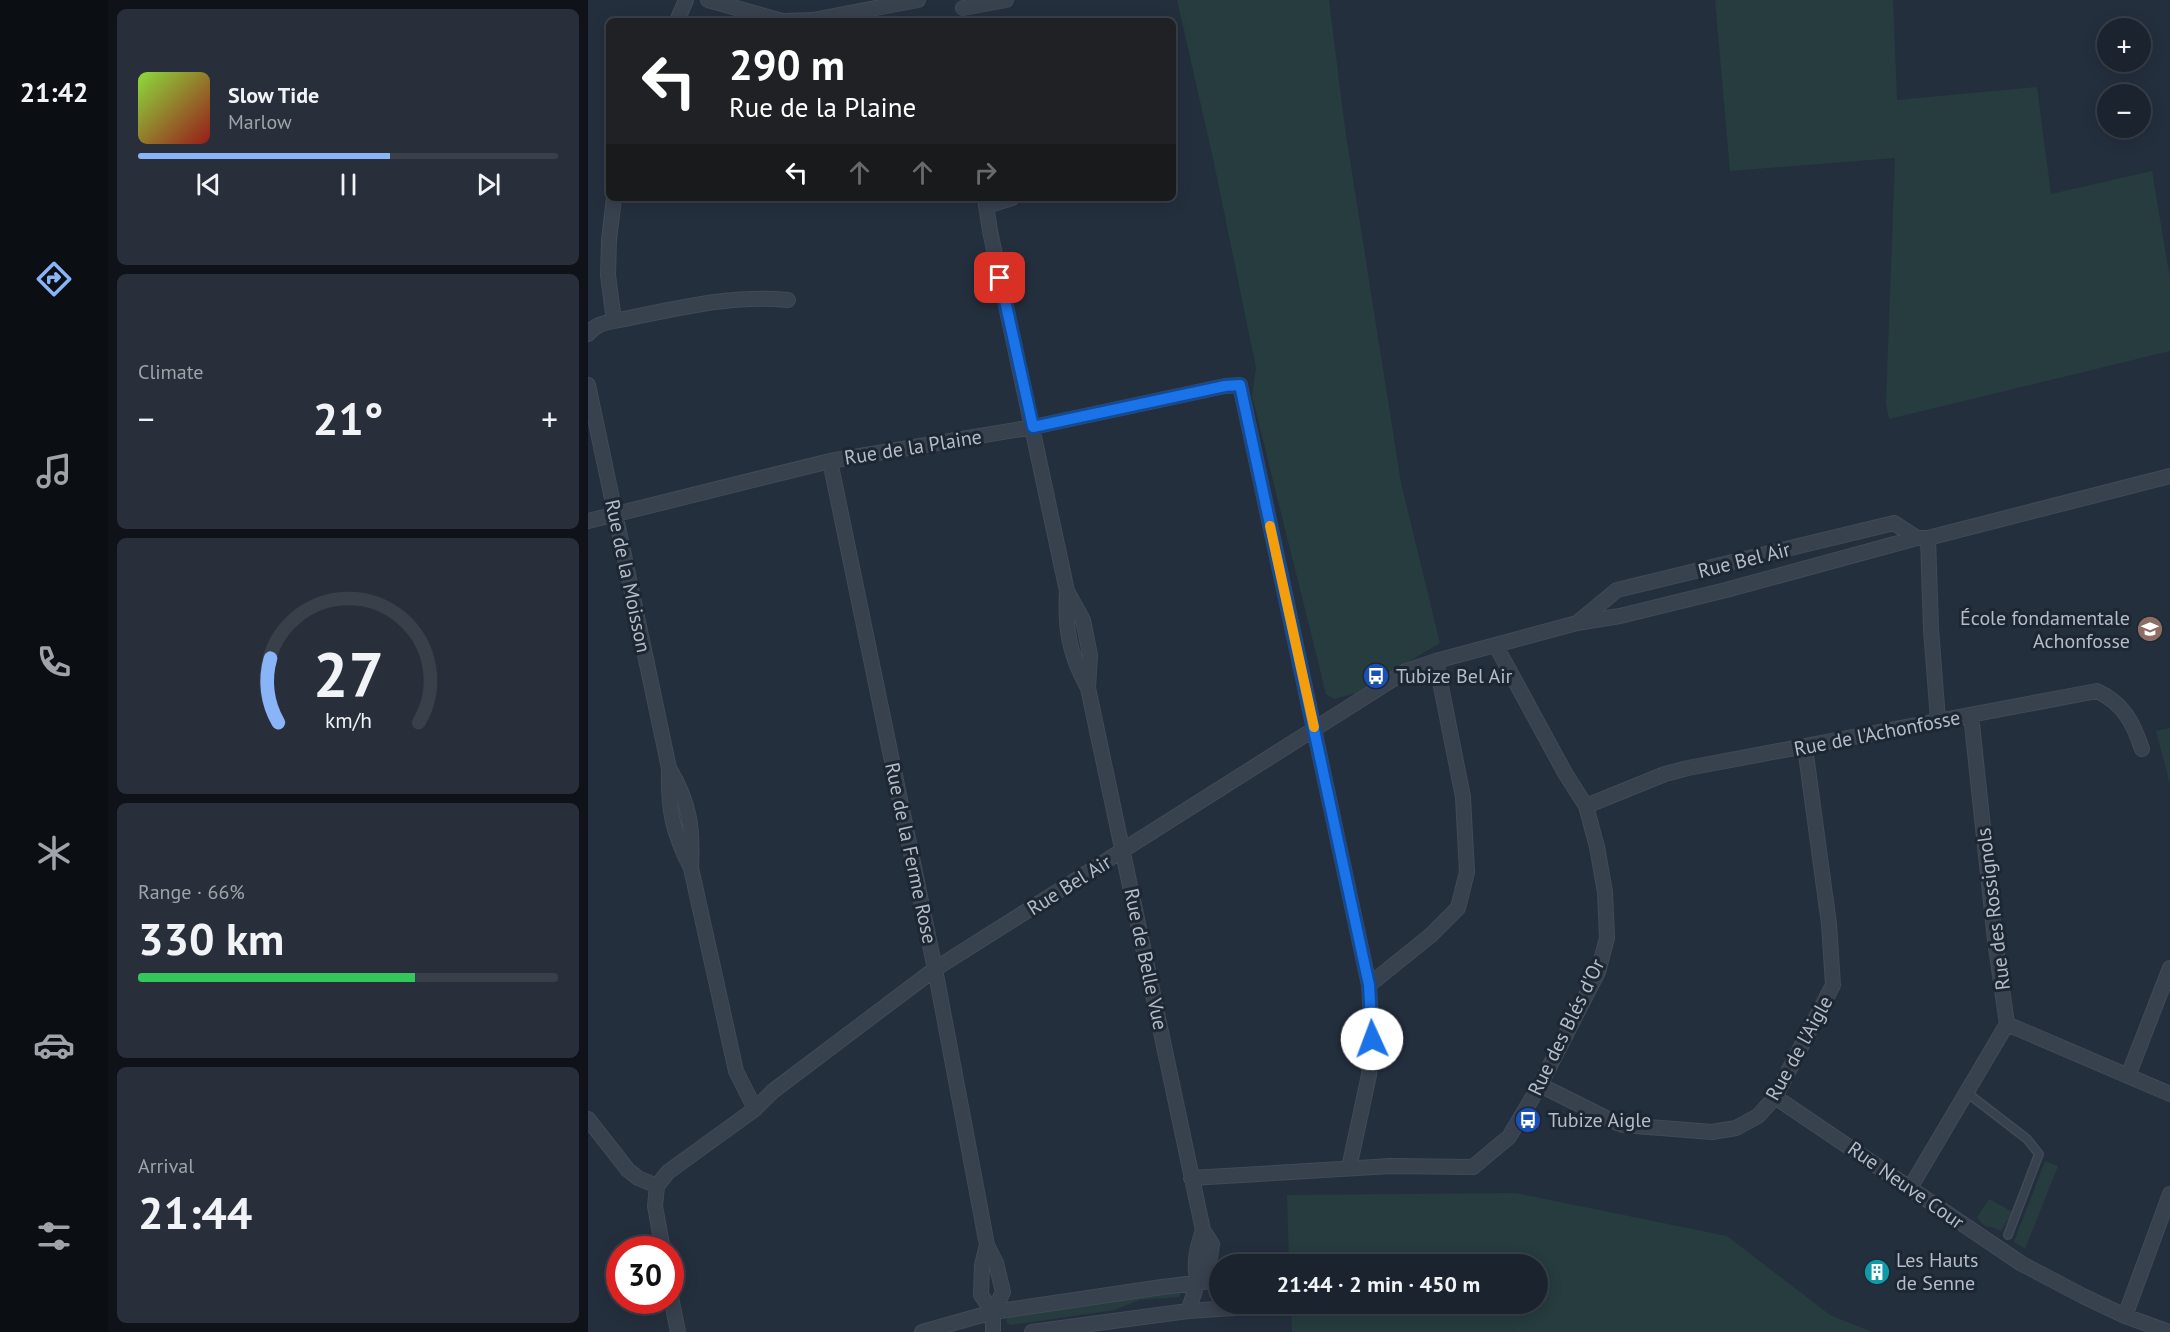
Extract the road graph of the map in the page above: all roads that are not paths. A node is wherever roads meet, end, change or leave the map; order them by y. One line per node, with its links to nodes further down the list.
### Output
1 (686, 0): 6 (street)
2 (708, 0): 7 (street)
3 (918, 0): 8 (street)
4 (1006, 0): 5 (street)
5 (963, 10)
6 (678, 18)
7 (771, 18)
8 (824, 18)
9 (614, 201): 12 (street)
10 (985, 202): 15 (street, Rue de Belle Vue)
11 (788, 300): 12 (street)
12 (615, 321): 13 (street)
13 (588, 334)
14 (588, 385): 18 (street, Rue de la Moisson)
15 (1033, 427): 16 (street, Rue de la Plaine); 26 (street, Rue de la Plaine); 30 (street, Rue de Belle Vue)
16 (830, 461): 18 (street, Rue de la Plaine); 32 (street, Rue de la Ferme Rose)
17 (2170, 476): 20 (street, Rue Bel Air)
18 (615, 516): 19 (street, Rue de la Plaine); 40 (street, Rue de la Moisson)
19 (588, 521)
20 (1922, 538): 21 (street, Rue Bel Air); 21 (street, Rue Bel Air); 25 (street)
21 (1577, 623): 22 (street, Rue Bel Air)
22 (1496, 646): 23 (street, Rue Bel Air); 29 (street, Rue des Blés d'Or)
23 (1436, 661): 26 (street, Rue Bel Air); 33 (street)
24 (1971, 715): 25 (street, Rue de l'Achonfosse); 28 (street, Rue de l'Achonfosse); 34 (street, Rue des Rossignols)
25 (1938, 720): 27 (street, Rue de l'Achonfosse)
26 (1315, 729): 30 (street, Rue Bel Air); 33 (street)
27 (1805, 747): 29 (street, Rue de l'Achonfosse); 39 (street, Rue de l'Aigle)
28 (2142, 749)
29 (1586, 806): 36 (street, Rue des Blés d'Or)
30 (1123, 851): 32 (street, Rue Bel Air); 43 (street, Rue de Belle Vue)
31 (2170, 968): 35 (street)
32 (935, 969): 40 (street, Rue Bel Air); 49 (street, Rue de la Ferme Rose)
33 (1369, 985): 42 (street)
34 (2007, 1024): 35 (street); 37 (street)
35 (2128, 1076): 38 (street)
36 (1540, 1085): 39 (street, Rue de l'Aigle); 42 (street, Rue des Blés d'Or)
37 (1966, 1092): 45 (street); 47 (lane)
38 (2170, 1094)
39 (1775, 1096): 45 (street, Rue Neuve Cour)
40 (755, 1109): 44 (street, Rue Bel Air)
41 (588, 1119): 44 (street)
42 (1349, 1168): 43 (street, Rue des Blés d'Or)
43 (1191, 1178): 51 (street, Rue de Belle Vue)
44 (657, 1186): 48 (street)
45 (1910, 1188): 56 (street, Rue Neuve Cour)
46 (2170, 1194): 56 (street)
47 (2008, 1235)
48 (660, 1236)
49 (987, 1245): 54 (street, Rue de la Ferme Rose); 54 (street, Rue de la Ferme Rose)
50 (1209, 1281): 51 (street)
51 (1198, 1282): 53 (street, Rue de Belle Vue); 54 (street)
52 (1209, 1310): 53 (street)
53 (1188, 1311): 60 (street)
54 (993, 1312): 58 (street); 59 (street, Rue de la Ferme Rose)
55 (674, 1314): 57 (street)
56 (2126, 1316): 61 (street, Rue Neuve Cour)
57 (678, 1332)
58 (922, 1332)
59 (993, 1332)
60 (1032, 1332)
61 (2169, 1332)

